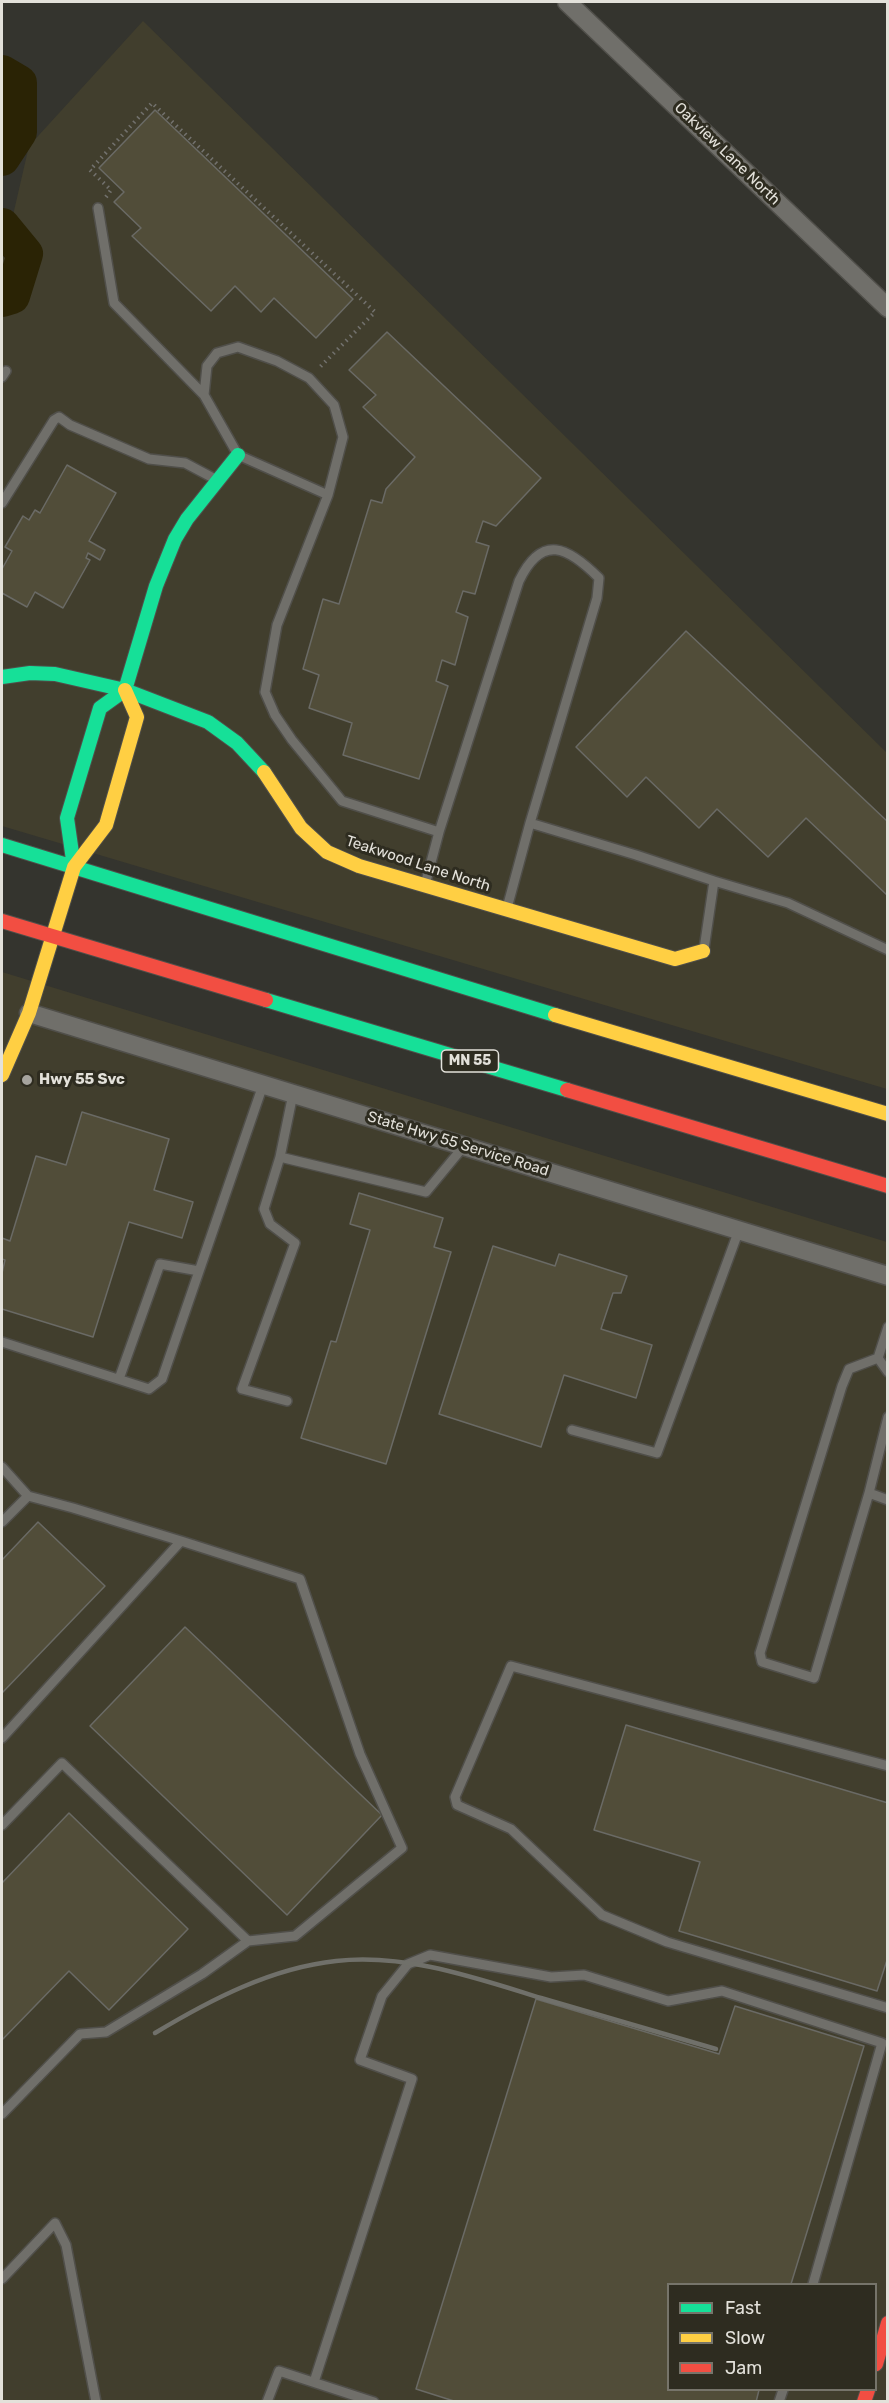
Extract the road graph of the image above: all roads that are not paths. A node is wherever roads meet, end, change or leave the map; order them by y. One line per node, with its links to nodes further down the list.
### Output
1 (567, 2): 3 (street, Oakview Lane North)
2 (98, 208): 4 (lane)
3 (888, 308)
4 (204, 395): 5 (lane); 7 (lane)
5 (238, 455): 6 (main road); 7 (lane)
6 (218, 480): 8 (lane); 10 (main road)
7 (328, 495): 12 (lane)
8 (2, 503)
9 (2, 677): 10 (main road, Teakwood Lane North)
10 (125, 690): 14 (main road); 14 (main road); 16 (main road, Teakwood Lane North)
11 (530, 823): 12 (lane); 15 (lane); 17 (lane)
12 (439, 832): 16 (lane)
13 (2, 845): 14 (main road)
14 (74, 867): 19 (main road); 26 (main road)
15 (714, 881): 20 (lane); 21 (lane)
16 (425, 886): 17 (main road, Teakwood Lane North)
17 (506, 910): 21 (main road, Teakwood Lane North)
18 (2, 921): 19 (main road, MN 55)
19 (53, 936): 22 (main road); 29 (main road, MN 55)
20 (888, 950)
21 (704, 951)
22 (29, 1013): 23 (main road); 24 (street, State Hwy 55 Service Road)
23 (2, 1075)
24 (263, 1085): 25 (street, State Hwy 55 Service Road); 31 (lane)
25 (293, 1094): 27 (street, State Hwy 55 Service Road); 28 (lane)
26 (888, 1114)
27 (464, 1146): 28 (lane); 30 (street, State Hwy 55 Service Road)
28 (280, 1157): 38 (lane)
29 (888, 1186)
30 (739, 1230): 32 (street, State Hwy 55 Service Road); 40 (lane)
31 (199, 1271): 37 (lane); 37 (lane)
32 (888, 1276)
33 (888, 1328): 35 (lane)
34 (2, 1342): 37 (lane)
35 (878, 1358): 36 (lane); 42 (lane)
36 (888, 1372)
37 (119, 1379)
38 (287, 1401)
39 (888, 1417): 42 (lane)
40 (572, 1430)
41 (2, 1467): 43 (lane)
42 (869, 1493): 44 (lane)
43 (28, 1496): 45 (lane); 46 (lane)
44 (888, 1500)
45 (2, 1522)
46 (181, 1541): 47 (lane); 50 (lane)
47 (2, 1738)
48 (888, 1766): 51 (lane)
49 (2, 1825): 50 (lane)
50 (248, 1941): 54 (lane)
51 (888, 2008)
52 (877, 2061): 53 (lane); 56 (lane); 59 (lane)
53 (888, 2064)
54 (2, 2114)
55 (2, 2279): 60 (lane)
56 (813, 2283)
57 (888, 2323): 58 (main road)
58 (877, 2361)
59 (314, 2382): 61 (lane); 62 (lane)
60 (96, 2402)
61 (267, 2402)
62 (374, 2402)

